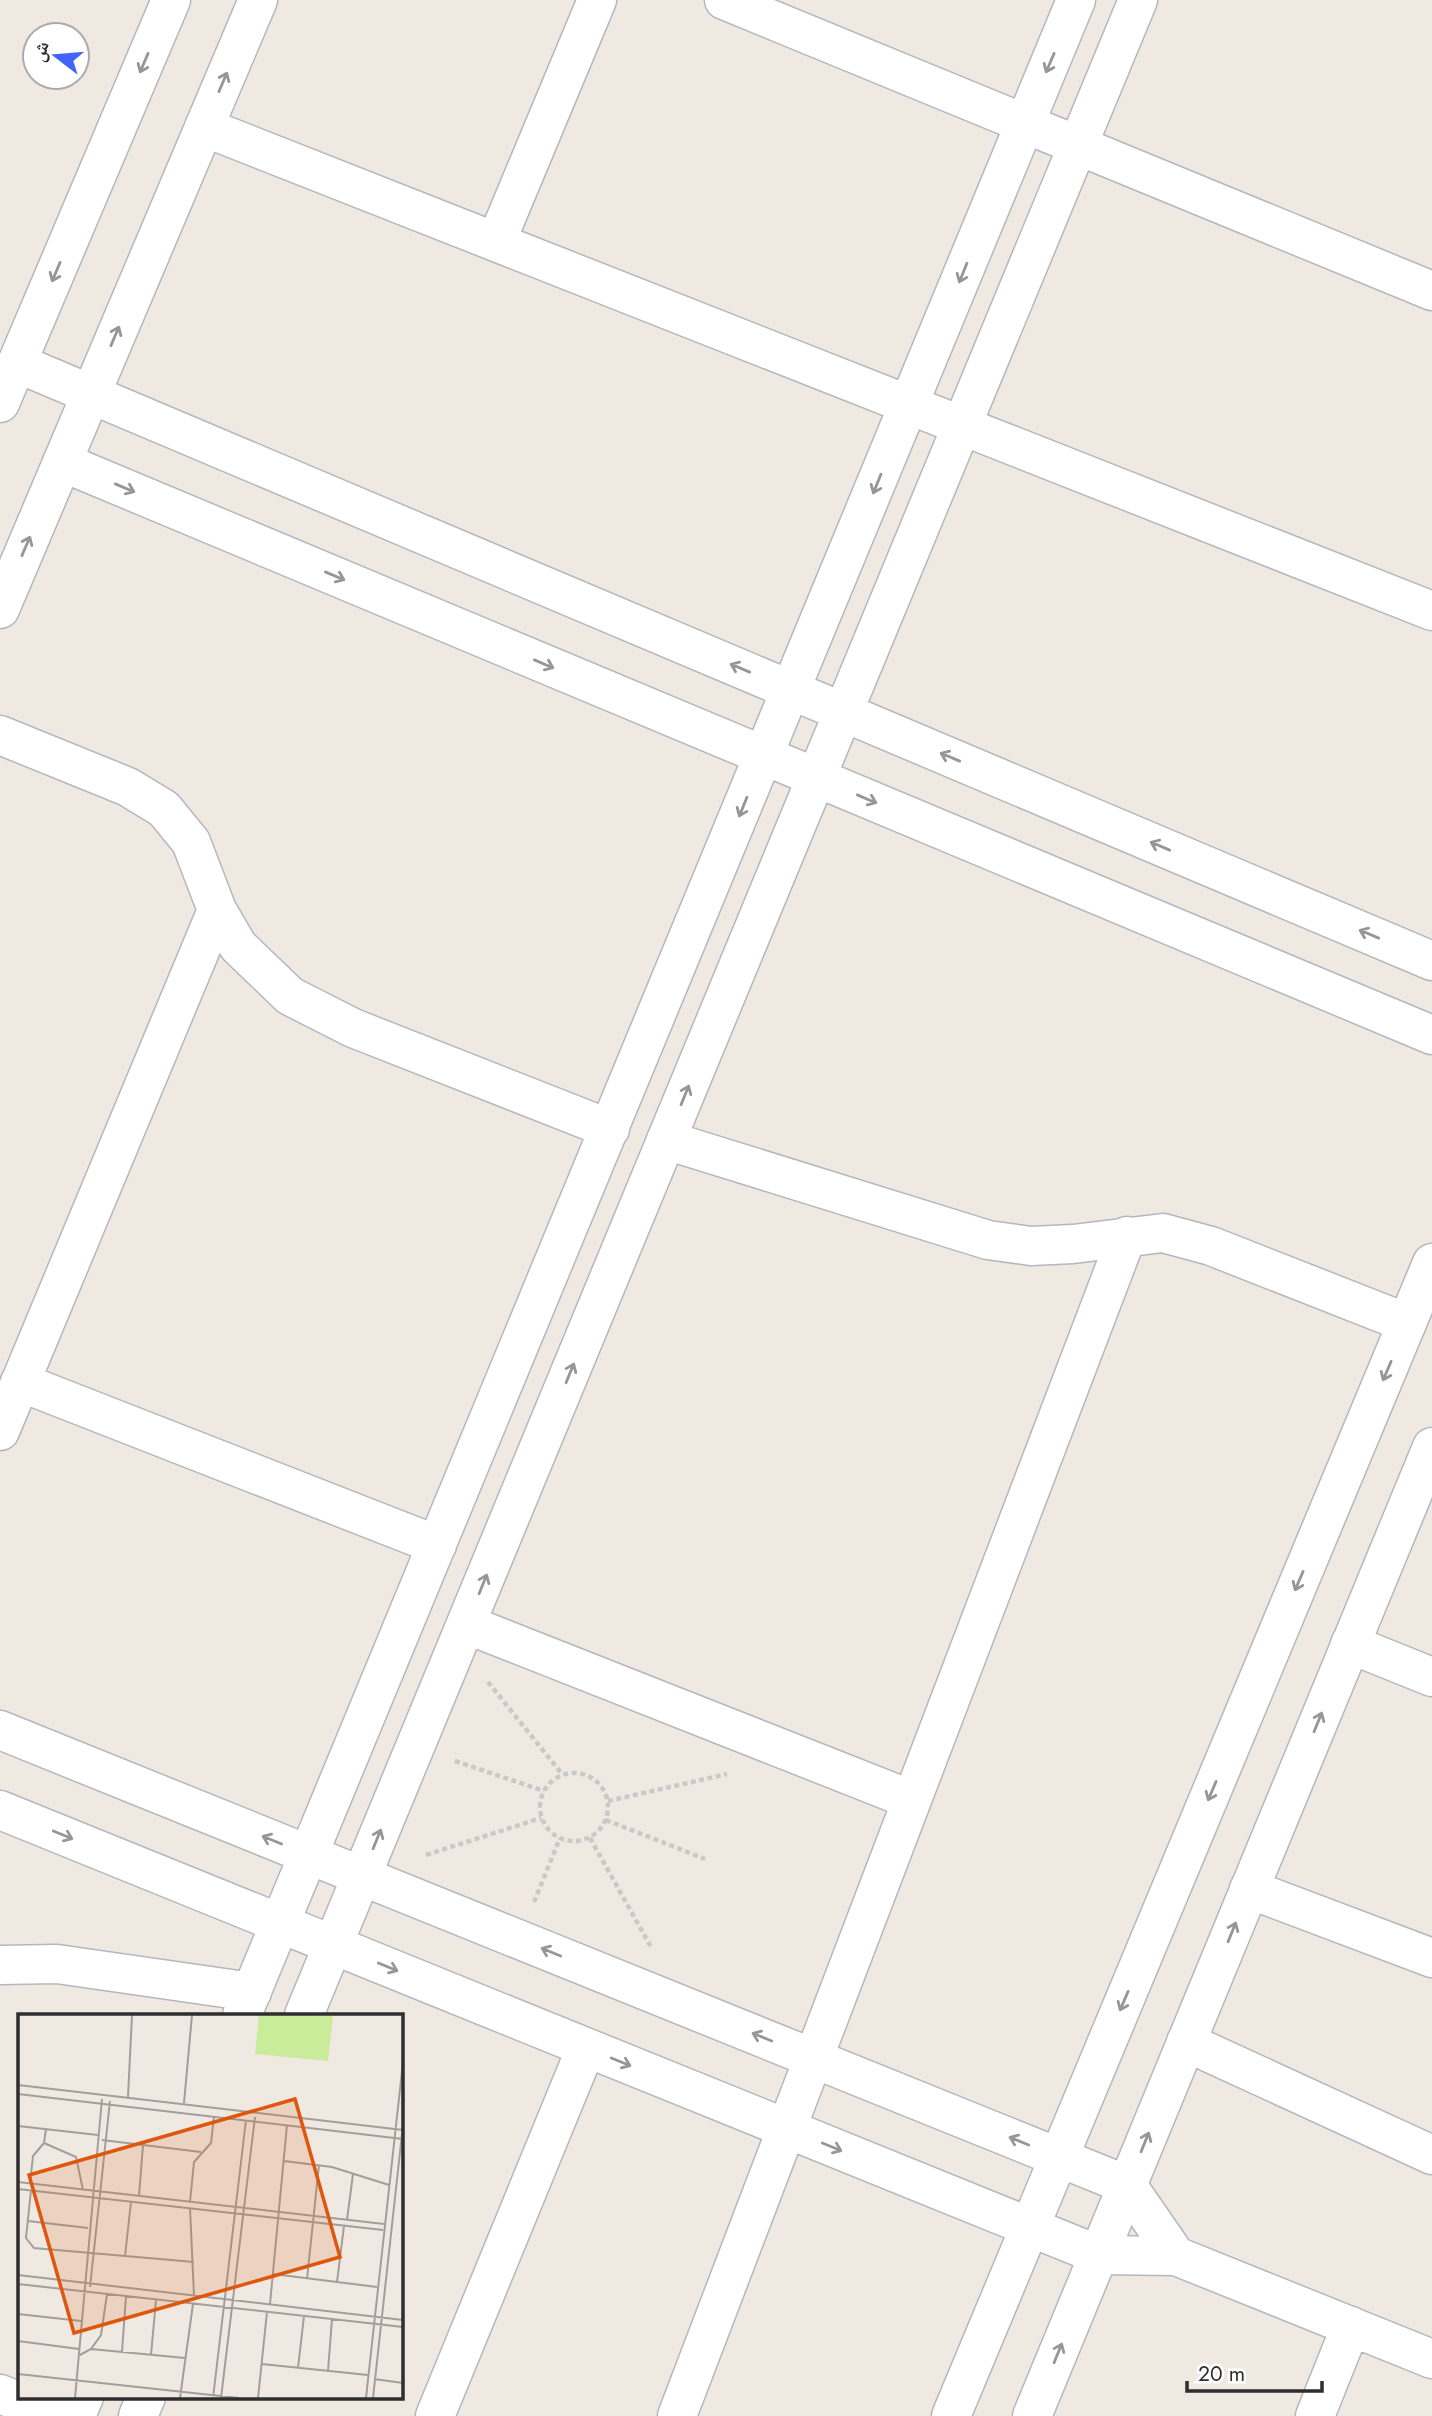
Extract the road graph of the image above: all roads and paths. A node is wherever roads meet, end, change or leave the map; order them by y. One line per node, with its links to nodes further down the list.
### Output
1 (171, 0): 12 (street, one-way to 12)
2 (258, 0): 8 (street, one-way to 2)
3 (597, 0): 10 (street)
4 (724, 0): 7 (street)
5 (1076, 0): 7 (street, one-way to 7)
6 (1138, 0): 9 (street)
7 (1025, 124): 9 (street); 15 (street, one-way to 15)
8 (204, 127): 10 (street); 13 (street, one-way to 8)
9 (1078, 146): 11 (street); 16 (street)
10 (496, 242): 15 (street)
11 (1432, 291)
12 (17, 363): 13 (street); 14 (street)
13 (90, 394): 17 (street); 20 (street, one-way to 13)
14 (0, 404)
15 (909, 404): 16 (street); 20 (street, one-way to 20)
16 (962, 425): 18 (street); 21 (street)
17 (62, 462): 19 (street, one-way to 17); 23 (street, one-way to 23)
18 (1428, 598)
19 (0, 608)
20 (791, 690): 21 (street); 23 (street)
21 (843, 712): 24 (street); 26 (street, one-way to 21)
22 (0, 735): 25 (street)
23 (764, 756): 24 (street); 28 (street, one-way to 28)
24 (816, 778): 27 (street, one-way to 27); 29 (street, one-way to 24)
25 (218, 910): 28 (street); 33 (street)
26 (1432, 961)
27 (1432, 1035)
28 (610, 1129): 36 (street)
29 (666, 1140): 30 (street); 37 (street, one-way to 29)
30 (1127, 1236): 32 (street); 45 (street)
31 (1432, 1263): 32 (street)
32 (1407, 1323): 69 (street, one-way to 69)
33 (20, 1382): 34 (street); 36 (street)
34 (0, 1430)
35 (1432, 1447): 38 (street)
36 (437, 1545): 52 (street)
37 (462, 1634): 41 (street); 43 (path); 45 (street)
38 (1350, 1644): 39 (street); 55 (street, one-way to 38)
39 (1432, 1677)
40 (0, 1730): 52 (street, one-way to 40)
41 (415, 1747): 44 (path); 54 (street, one-way to 41)
42 (737, 1772): 46 (path)
43 (562, 1774): 44 (path); 46 (path)
44 (544, 1791): 48 (path)
45 (912, 1800): 66 (street)
46 (608, 1801): 49 (path)
47 (0, 1810): 56 (street, one-way to 56)
48 (541, 1818): 50 (path); 54 (path)
49 (606, 1820): 51 (path); 53 (path)
50 (560, 1838): 51 (path); 57 (path)
51 (590, 1838): 62 (path)
52 (309, 1855): 54 (street); 56 (street)
53 (705, 1859)
54 (361, 1876): 57 (street); 58 (street)
55 (1249, 1889): 59 (street); 64 (street, one-way to 55)
56 (280, 1924): 58 (street); 61 (street)
57 (520, 1940): 62 (street, one-way to 57)
58 (333, 1945): 63 (street); 65 (street, one-way to 65)
59 (1432, 1958)
60 (0, 1965): 61 (street)
61 (247, 2004)
62 (685, 2006): 66 (street, one-way to 62)
63 (304, 2014)
64 (1186, 2042): 68 (street); 70 (street, one-way to 64)
65 (586, 2048): 67 (street, one-way to 67); 82 (street)
66 (813, 2058): 67 (street); 69 (street, one-way to 66)
67 (786, 2129): 71 (street, one-way to 71); 83 (street)
68 (1432, 2155)
69 (1059, 2157): 70 (street); 71 (street)
70 (1127, 2185): 72 (street); 73 (street)
71 (1030, 2228): 72 (street); 84 (street)
72 (1098, 2255): 73 (street); 85 (street, one-way to 72)
73 (1176, 2256): 74 (street)
74 (1351, 2326): 75 (street); 86 (street)
75 (1432, 2358)
76 (0, 2394): 79 (street)
77 (84, 2398): 80 (street)
78 (146, 2398): 81 (street)
79 (55, 2416)
80 (76, 2416)
81 (138, 2416)
82 (435, 2416)
83 (677, 2416)
84 (951, 2416)
85 (1032, 2416)
86 (1315, 2416)

